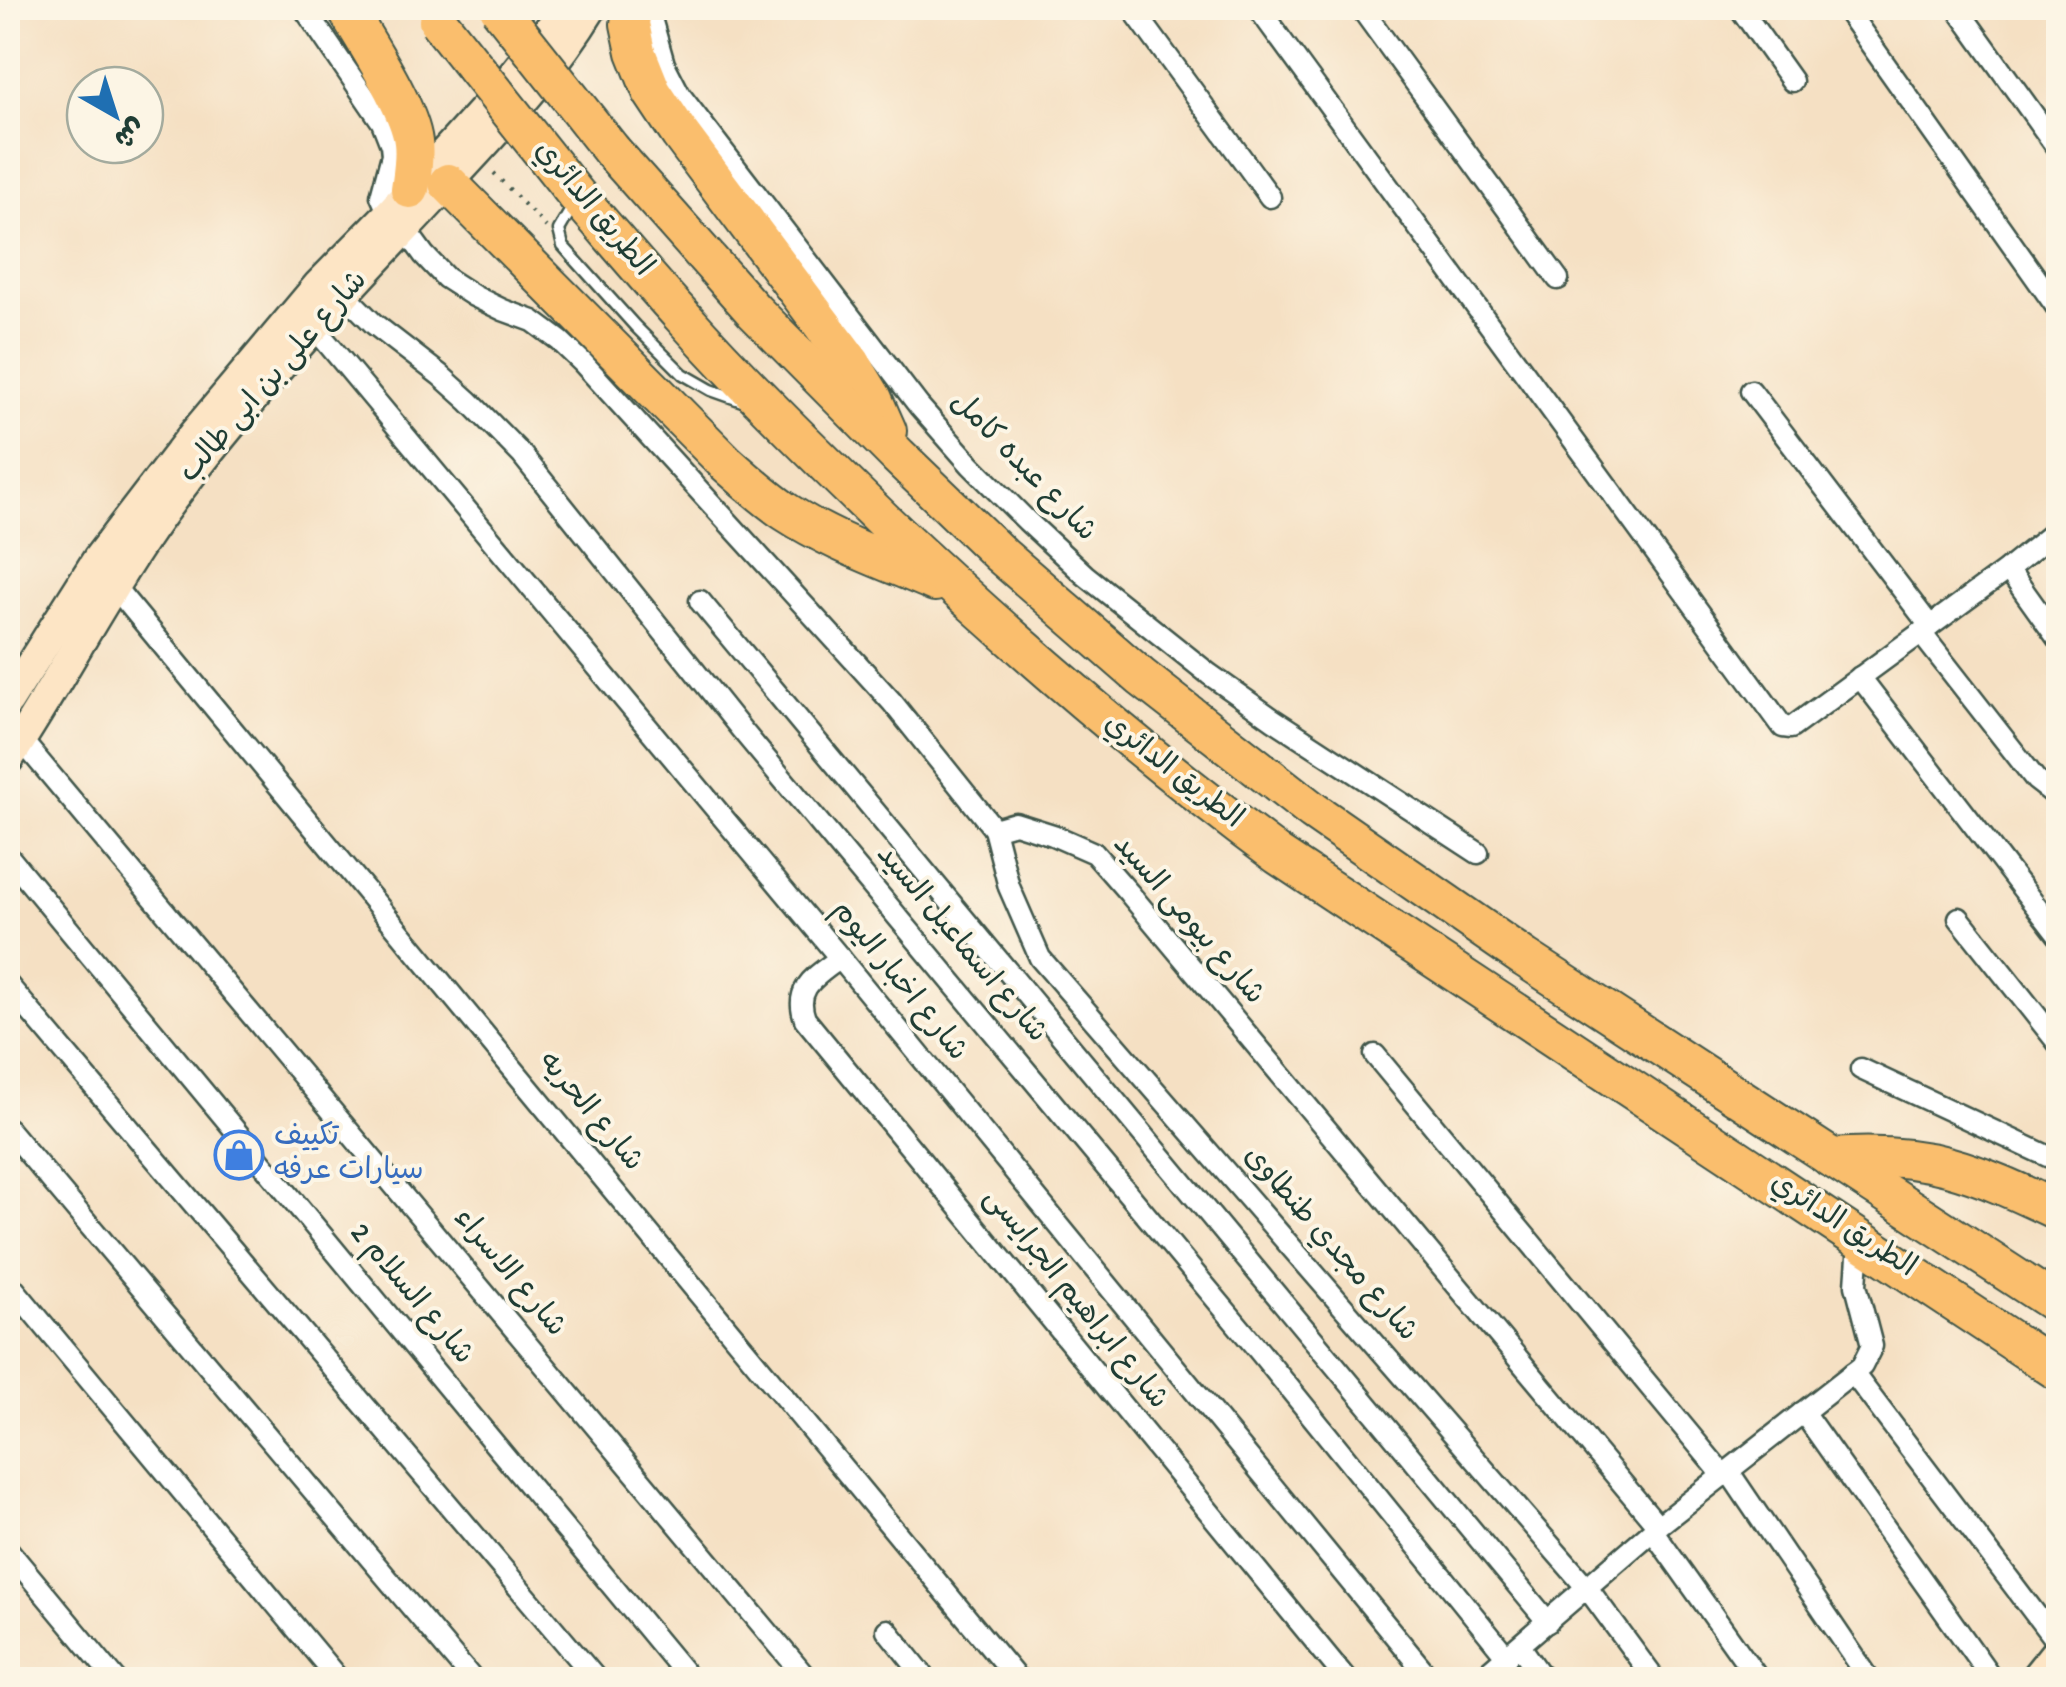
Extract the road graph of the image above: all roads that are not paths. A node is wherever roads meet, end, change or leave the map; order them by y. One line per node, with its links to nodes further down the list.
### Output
1 (304, 8): 19 (street)
2 (346, 8): 19 (highway)
3 (499, 8): 26 (highway, الطريق الدائري, bridge)
4 (632, 8): 26 (highway)
5 (648, 8): 39 (street, شارع عبده كامل)
6 (1132, 8): 18 (street)
7 (1258, 8): 34 (street)
8 (1361, 8): 20 (street)
9 (1740, 8): 14 (street)
10 (1845, 8): 22 (street)
11 (1957, 8): 15 (street)
12 (434, 14): 17 (highway, الطريق الدائري, bridge)
13 (573, 15): 16 (street, شارع على بن ابى طالب); 19 (street, شارع على بن ابى طالب)
14 (1792, 81)
15 (2058, 149)
16 (448, 183): 19 (street, شارع على بن ابى طالب); 30 (highway)
17 (578, 197): 25 (highway, الطريق الدائري); 25 (lane)
18 (1270, 197)
19 (401, 211): 21 (street, شارع على بن ابى طالب); 35 (street, شارع على بن ابى طالب); 38 (street)
20 (1558, 279)
21 (344, 294): 23 (street, شارع على بن ابى طالب); 64 (street, شارع اسماعيل السيد)
22 (2058, 309)
23 (314, 326): 29 (street, شارع على بن ابى طالب); 43 (street, شارع اخبار اليوم)
24 (1752, 391): 32 (street)
25 (772, 412): 30 (highway, الطريق الدائري)
26 (898, 456): 49 (highway, الطريق الدائري)
27 (2058, 529): 28 (street)
28 (2008, 570): 32 (street); 33 (street)
29 (113, 585): 36 (street, شارع على بن ابى طالب); 73 (street, شارع الحريه)
30 (960, 593): 52 (highway, الطريق الدائري)
31 (700, 601): 62 (street, شارع اسماعيل السيد)
32 (1925, 630): 34 (street); 37 (street)
33 (2058, 638)
34 (1860, 677): 42 (street)
35 (8, 700)
36 (12, 740): 71 (street, شارع الاسراء)
37 (2058, 797)
38 (994, 829): 59 (street, شارع بيومى السيد); 61 (street, شارع مجدي طنطاوى)
39 (1478, 853)
40 (8, 856): 70 (street, شارع السلام 2)
41 (1960, 918): 45 (street)
42 (2058, 935)
43 (840, 958): 74 (street, شارع ابراهيم الجرايسى); 75 (street, شارع اخبار اليوم)
44 (8, 985): 69 (street)
45 (2058, 1044)
46 (1375, 1055): 58 (street)
47 (1861, 1069): 50 (street)
48 (8, 1129): 68 (street)
49 (1831, 1158): 51 (highway); 54 (highway, الطريق الدائري)
50 (2058, 1160)
51 (2058, 1211)
52 (1863, 1242): 55 (highway, الطريق الدائري); 56 (street)
53 (8, 1282): 67 (street)
54 (2058, 1305)
55 (2058, 1370)
56 (1853, 1373): 57 (street); 65 (street)
57 (1803, 1412): 58 (street); 81 (street)
58 (1726, 1474): 59 (street); 80 (street)
59 (1656, 1529): 61 (street); 79 (street, شارع بيومى السيد)
60 (8, 1550): 66 (street)
61 (1588, 1588): 62 (street); 78 (street, شارع مجدي طنطاوى)
62 (1548, 1622): 64 (street)
63 (888, 1630): 72 (street)
64 (1514, 1652): 76 (street); 77 (street, شارع اسماعيل السيد)
65 (2057, 1653): 82 (street)
66 (116, 1680)
67 (339, 1680)
68 (473, 1680)
69 (597, 1680)
70 (690, 1680)
71 (808, 1680)
72 (928, 1680)
73 (1018, 1680)
74 (1347, 1680)
75 (1431, 1680)
76 (1479, 1680)
77 (1544, 1680)
78 (1656, 1680)
79 (1759, 1680)
80 (1870, 1680)
81 (1992, 1680)
82 (2034, 1680)

